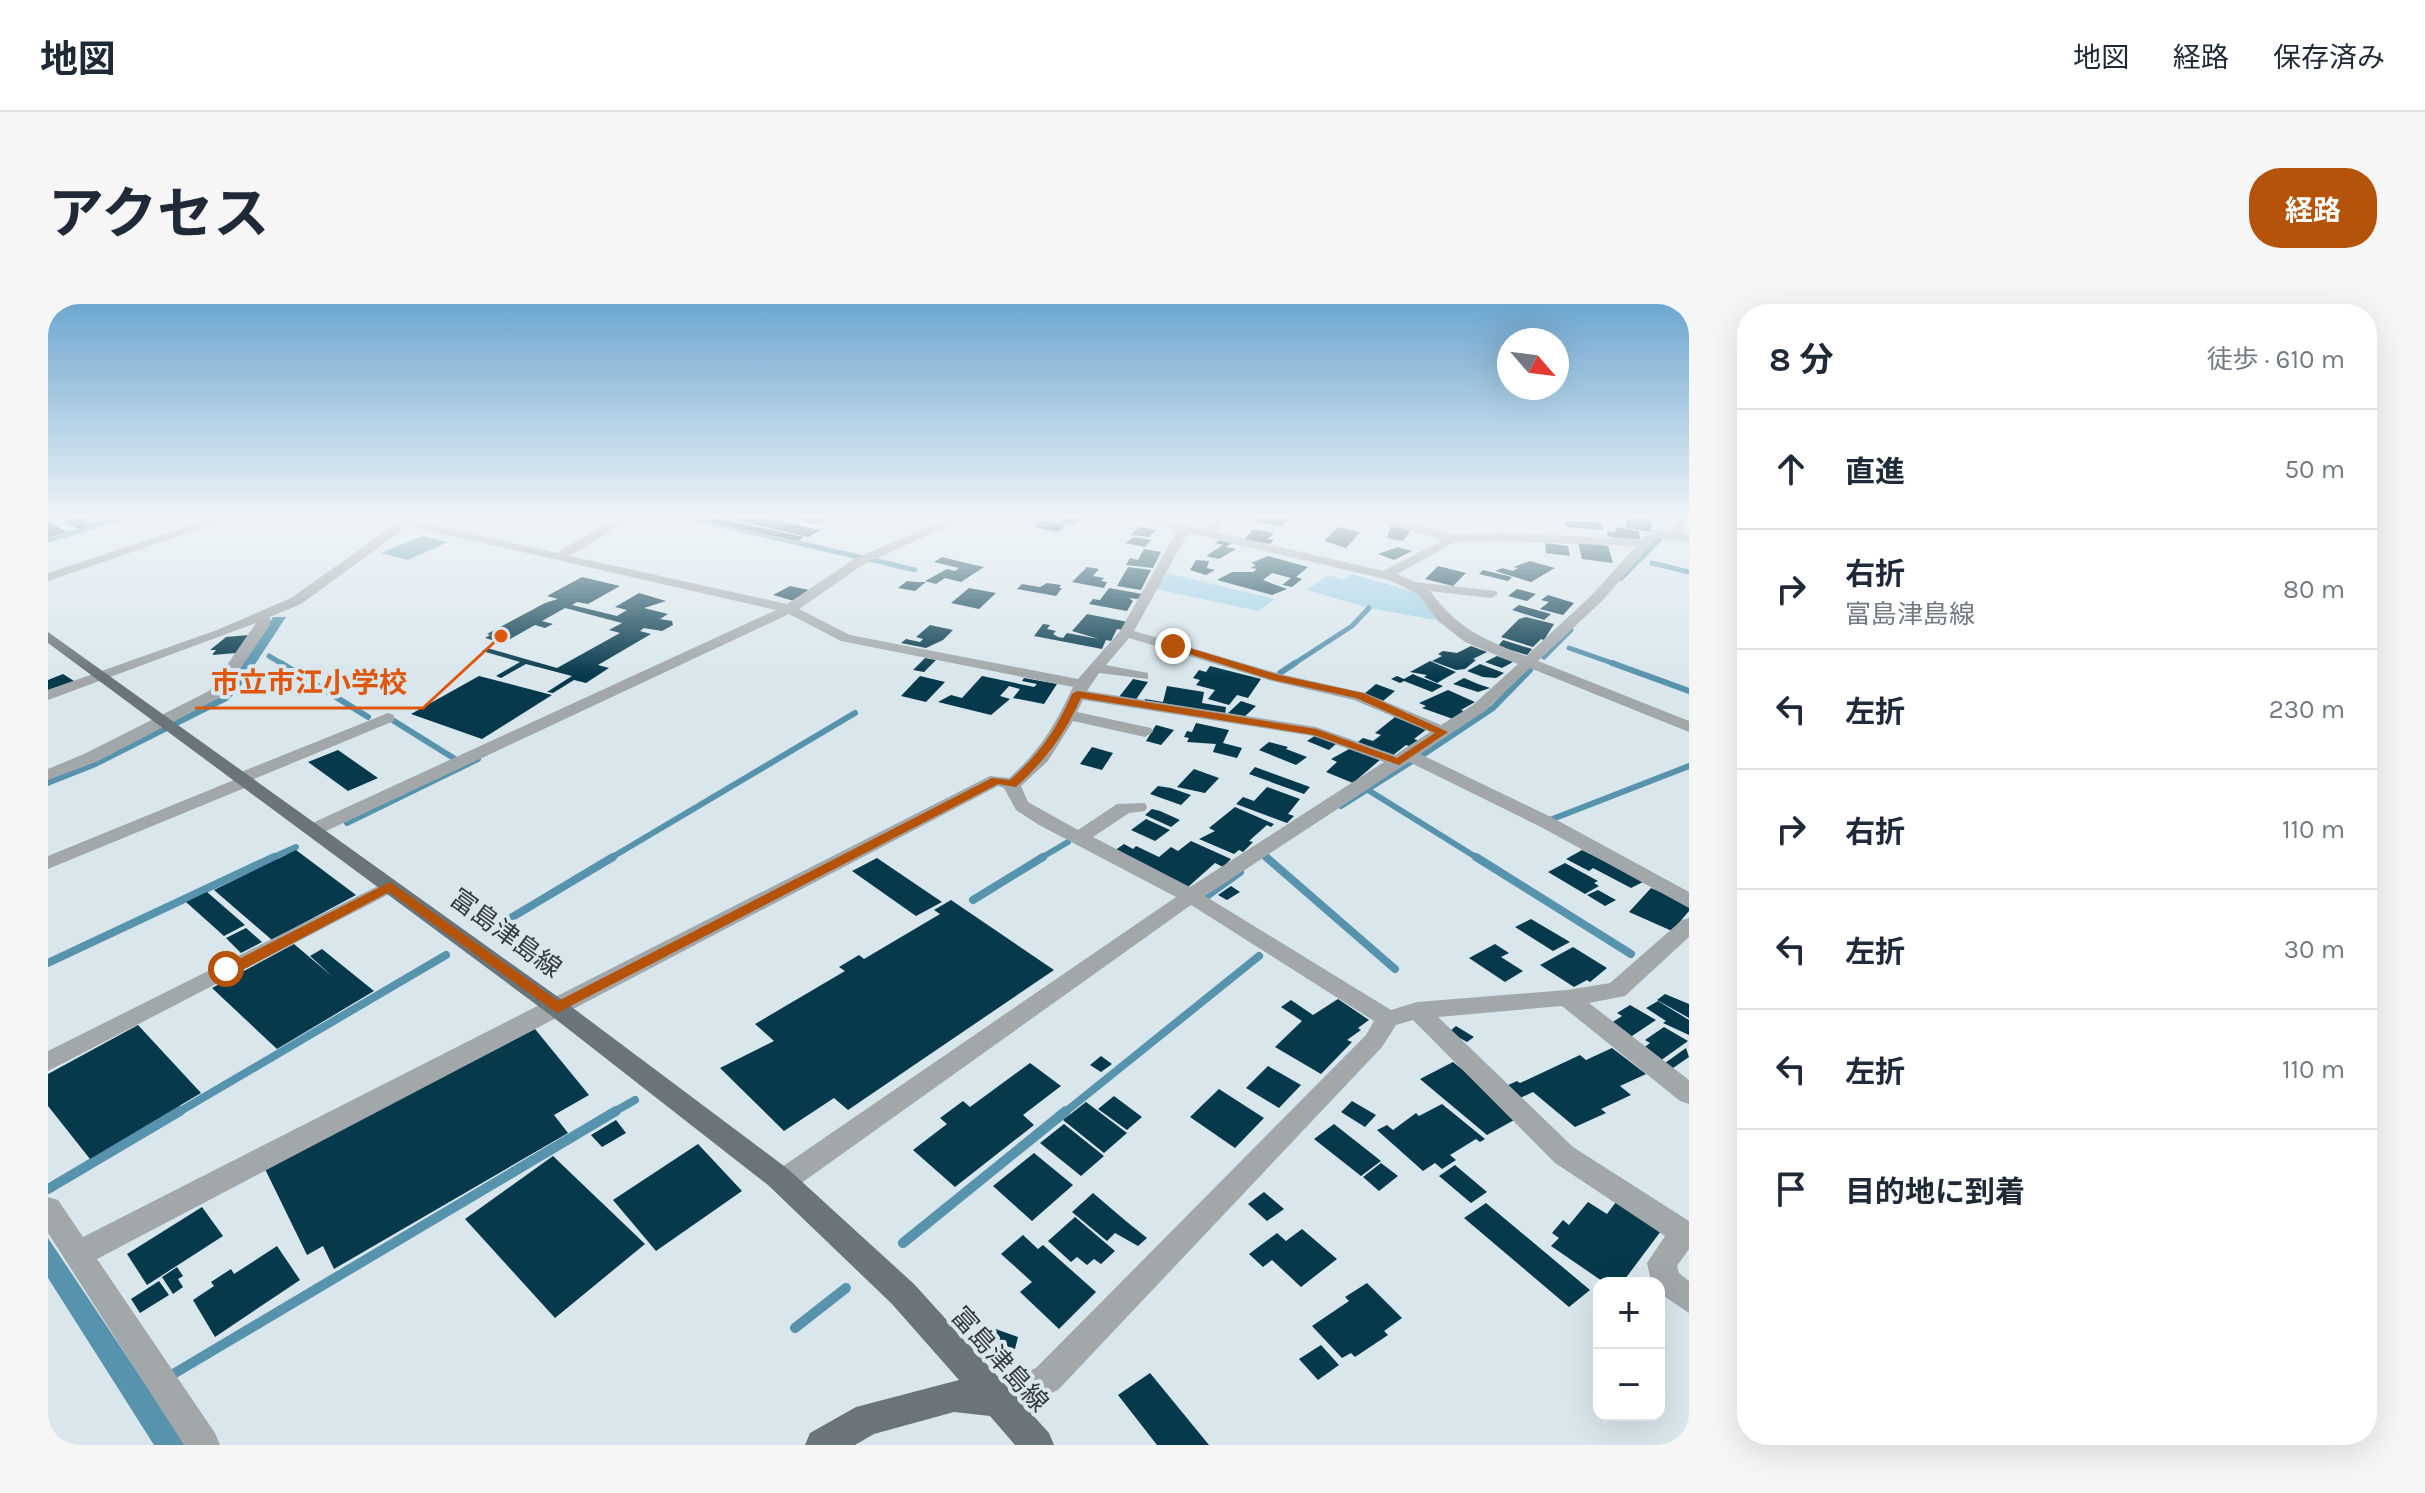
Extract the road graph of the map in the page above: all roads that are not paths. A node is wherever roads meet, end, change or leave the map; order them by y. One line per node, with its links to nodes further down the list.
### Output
1 (71, 569): 10 (street)
2 (341, 569): 14 (street)
3 (608, 569): 13 (street)
4 (848, 569): 13 (street)
5 (1162, 569): 15 (street)
6 (1359, 569): 9 (street)
7 (1396, 569): 9 (street)
8 (1622, 569): 17 (street)
9 (1385, 575): 11 (street)
10 (48, 577)
11 (1415, 586): 12 (street); 17 (street)
12 (1491, 594)
13 (789, 609): 20 (street); 33 (street)
14 (263, 617): 18 (street); 24 (street)
15 (1126, 633): 20 (street); 27 (street)
16 (48, 636): 18 (main road, 富島津島線)
17 (1526, 663): 25 (street); 27 (street)
18 (104, 675): 21 (street); 24 (main road, 富島津島線)
19 (1143, 676): 20 (street)
20 (1084, 682): 22 (street); 28 (street)
21 (48, 695)
22 (1068, 715): 26 (street); 31 (street)
23 (388, 718): 30 (street)
24 (167, 724): 29 (street); 30 (main road, 富島津島線)
25 (1689, 727)
26 (1145, 732)
27 (1443, 732): 28 (street)
28 (1404, 758): 37 (street); 38 (street)
29 (48, 775)
30 (244, 780): 33 (main road, 富島津島線); 35 (street)
31 (1012, 785): 34 (street); 41 (street)
32 (1138, 807): 34 (street)
33 (313, 830): 36 (main road, 富島津島線)
34 (1079, 838): 37 (street)
35 (48, 863)
36 (390, 886): 41 (main road, 富島津島線); 44 (street)
37 (1191, 896): 43 (street); 46 (street)
38 (1689, 901)
39 (1689, 925): 40 (street)
40 (1567, 998): 42 (street); 45 (street)
41 (557, 1008): 46 (main road, 富島津島線); 48 (street)
42 (1417, 1010): 43 (street); 49 (street)
43 (1388, 1019): 50 (street)
44 (48, 1062)
45 (1689, 1094)
46 (783, 1181): 50 (main road, 富島津島線)
47 (48, 1209): 48 (street)
48 (78, 1254): 51 (street)
49 (1689, 1299)
50 (997, 1401): 52 (main road); 53 (main road, 富島津島線)
51 (203, 1445)
52 (822, 1445)
53 (1037, 1445)

